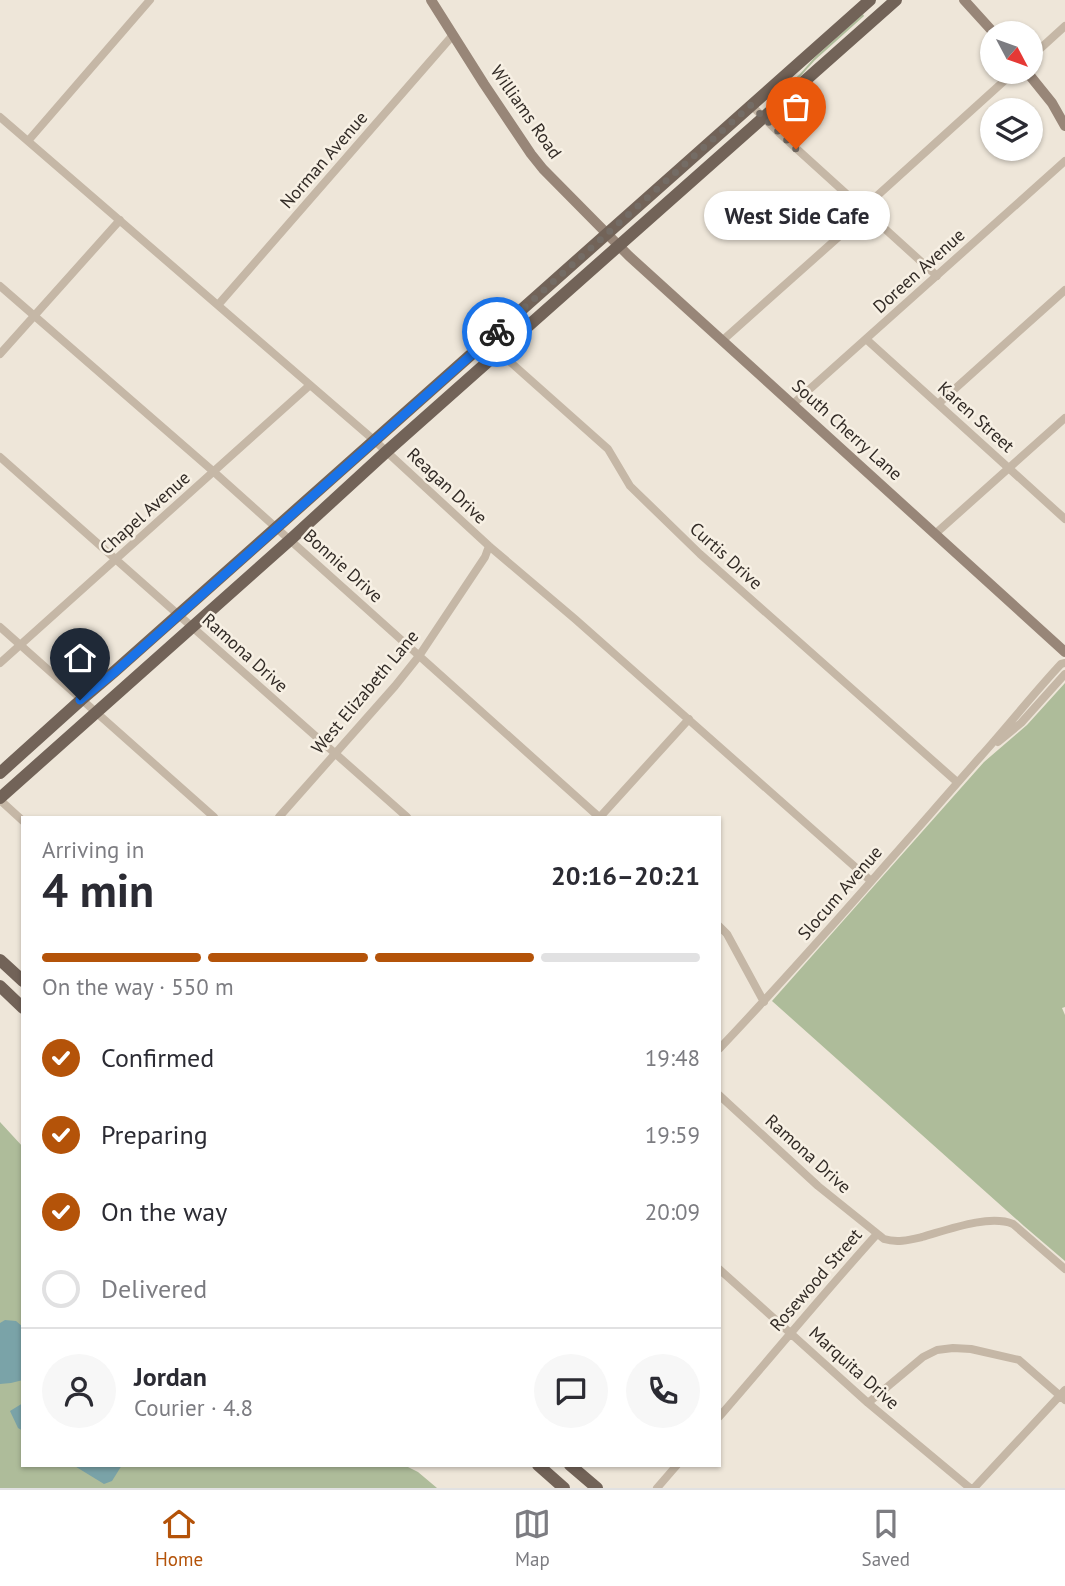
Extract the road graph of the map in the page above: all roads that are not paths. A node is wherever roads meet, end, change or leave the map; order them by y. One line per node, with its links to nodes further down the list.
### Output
1 (150, 0): 17 (street)
2 (431, 0): 9 (street, Williams Road)
3 (871, 0): 6 (street); 13 (main road)
4 (896, 0): 6 (main road)
5 (964, 0): 7 (street)
6 (881, 13): 15 (main road)
7 (983, 21)
8 (1065, 26): 10 (street)
9 (453, 35): 21 (street, Williams Road); 26 (street, Norman Avenue)
10 (1043, 46)
11 (1001, 84): 19 (street)
12 (1037, 84): 16 (street)
13 (751, 105): 15 (street); 21 (main road)
14 (0, 117): 17 (street, Reagan Drive)
15 (763, 118): 19 (street); 22 (main road)
16 (1065, 126)
17 (28, 141): 20 (street, Reagan Drive)
18 (1065, 161): 23 (street, Doreen Avenue)
19 (863, 210): 23 (street); 30 (street)
20 (120, 220): 26 (street, Reagan Drive); 27 (street)
21 (607, 233): 22 (street, South Cherry Lane); 28 (main road)
22 (619, 246): 30 (street, South Cherry Lane); 31 (main road)
23 (937, 276): 29 (street, Doreen Avenue)
24 (0, 285): 27 (street, Bonnie Drive)
25 (1065, 290): 35 (street)
26 (218, 305): 33 (street, Reagan Drive)
27 (34, 316): 32 (street); 41 (street, Bonnie Drive)
28 (489, 339): 31 (street, Curtis Drive); 37 (main road)
29 (866, 339): 34 (street, Doreen Avenue); 35 (street, Karen Street)
30 (723, 340): 34 (street, South Cherry Lane)
31 (499, 352): 38 (main road); 63 (street, Curtis Drive)
32 (0, 354)
33 (310, 385): 37 (street, Reagan Drive); 41 (street, Chapel Avenue)
34 (793, 404): 44 (street, South Cherry Lane)
35 (938, 404): 40 (street, Karen Street)
36 (1065, 418): 40 (street)
37 (375, 441): 38 (street, Reagan Drive); 43 (main road)
38 (386, 452): 45 (main road); 46 (street, Reagan Drive)
39 (0, 457): 47 (street, Ramona Drive)
40 (1009, 468): 42 (street, Karen Street); 44 (street)
41 (214, 472): 43 (street, Bonnie Drive); 47 (street, Chapel Avenue)
42 (1065, 519)
43 (276, 527): 45 (street, Bonnie Drive); 48 (main road)
44 (935, 534): 52 (street, South Cherry Lane)
45 (290, 540): 50 (main road); 53 (street, Bonnie Drive)
46 (489, 546): 53 (street, West Elizabeth Lane); 59 (street, Reagan Drive)
47 (116, 560): 48 (street, Ramona Drive); 51 (street, Chapel Avenue)
48 (179, 615): 50 (street, Ramona Drive); 57 (main road)
49 (0, 627): 51 (street)
50 (192, 627): 58 (main road); 60 (street, Ramona Drive)
51 (20, 645): 54 (street, Chapel Avenue); 57 (street)
52 (1065, 652)
53 (419, 656): 60 (street, West Elizabeth Lane); 68 (street, Bonnie Drive)
54 (0, 663)
55 (1065, 663): 61 (street, Slocum Avenue)
56 (1065, 674): 61 (street, Slocum Avenue)
57 (80, 700): 58 (street); 62 (main road)
58 (95, 712): 64 (main road); 65 (street)
59 (689, 719): 69 (street); 71 (street, Reagan Drive)
60 (335, 754): 66 (street, West Elizabeth Lane); 67 (street, Ramona Drive)
61 (982, 755): 63 (street, Slocum Avenue)
62 (0, 773)
63 (957, 782): 71 (street, Slocum Avenue)
64 (0, 799): 70 (street)
65 (213, 816)
66 (280, 816)
67 (406, 816)
68 (599, 816)
69 (601, 816)
70 (21, 819)
71 (871, 881): 76 (street, Slocum Avenue)
72 (721, 928): 76 (street)
73 (0, 960): 74 (main road)
74 (21, 979)
75 (0, 986): 77 (main road)
76 (764, 1002): 78 (street, Slocum Avenue)
77 (21, 1006)
78 (721, 1047)
79 (721, 1097): 80 (street, Ramona Drive)
80 (877, 1234): 81 (street, Rosewood Street); 83 (street, Rosewood Street)
81 (1065, 1269)
82 (721, 1271): 83 (street, Marquita Drive)
83 (791, 1334): 85 (street, Marquita Drive); 86 (street, Rosewood Street)
84 (1063, 1395): 85 (street); 93 (street)
85 (868, 1403): 93 (street, Marquita Drive)
86 (721, 1415)
87 (540, 1467): 90 (main road)
88 (572, 1467): 91 (main road)
89 (675, 1467): 92 (street)
90 (564, 1488)
91 (597, 1488)
92 (657, 1488)
93 (972, 1488)

